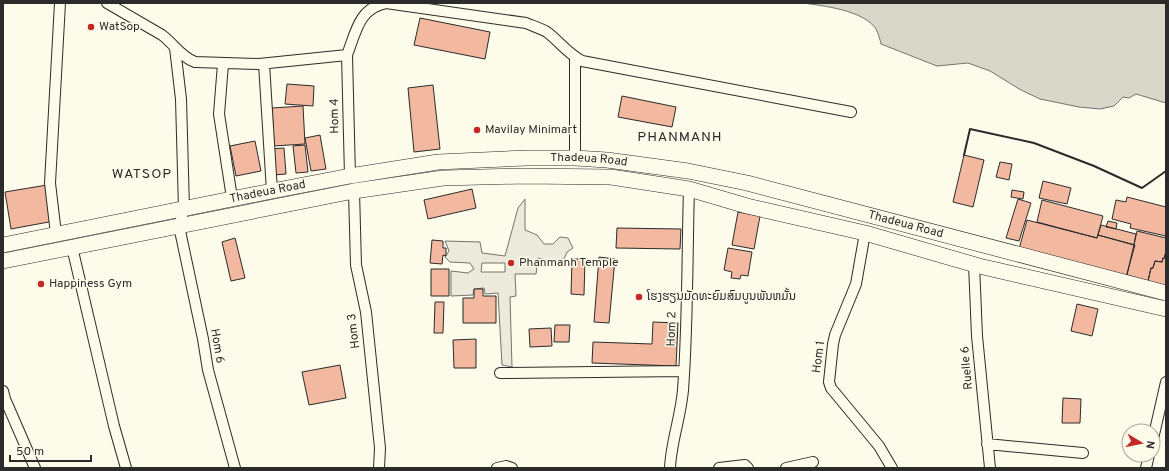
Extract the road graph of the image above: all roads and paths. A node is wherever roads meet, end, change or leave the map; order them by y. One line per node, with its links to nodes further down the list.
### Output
1 (60, 3): 17 (street)
2 (107, 3): 3 (street)
3 (175, 48): 6 (street); 14 (street)
4 (347, 55): 5 (street); 7 (street); 10 (street, Hom 4)
5 (575, 57): 8 (street); 9 (street)
6 (223, 64): 7 (street); 13 (street)
7 (264, 64): 12 (street)
8 (851, 112)
9 (575, 158): 10 (main road, Thadeua Road); 19 (main road, Thadeua Road)
10 (352, 184): 11 (main road, Thadeua Road); 12 (main road, Thadeua Road); 15 (main road, Thadeua Road); 36 (street, Hom 3)
11 (689, 189): 16 (main road, Thadeua Road); 25 (street, Hom 2)
12 (272, 191): 13 (main road, Thadeua Road)
13 (232, 198): 14 (main road, Thadeua Road)
14 (184, 209): 15 (street); 17 (main road, Thadeua Road)
15 (179, 226): 20 (main road, Thadeua Road); 35 (street, Hom 6)
16 (866, 233): 22 (main road, Thadeua Road); 43 (street, Hom 1)
17 (56, 234): 18 (main road, Thadeua Road)
18 (3, 245)
19 (984, 246): 22 (main road); 23 (main road, Thadeua Road)
20 (72, 247): 21 (main road, Thadeua Road); 34 (street)
21 (3, 261)
22 (977, 265): 24 (main road, Thadeua Road); 30 (street, Ruelle 6)
23 (1166, 293)
24 (1166, 309)
25 (684, 371): 26 (street); 39 (street, Hom 2)
26 (500, 373)
27 (1166, 382): 29 (street)
28 (3, 391): 33 (street)
29 (1157, 423)
30 (987, 444): 31 (street); 44 (street, Ruelle 6)
31 (1083, 453)
32 (813, 462): 42 (street)
33 (35, 468)
34 (126, 468)
35 (235, 468)
36 (379, 468)
37 (497, 468): 38 (street)
38 (512, 468)
39 (670, 468)
40 (719, 468): 41 (street)
41 (748, 468)
42 (786, 468)
43 (892, 468)
44 (990, 468)

